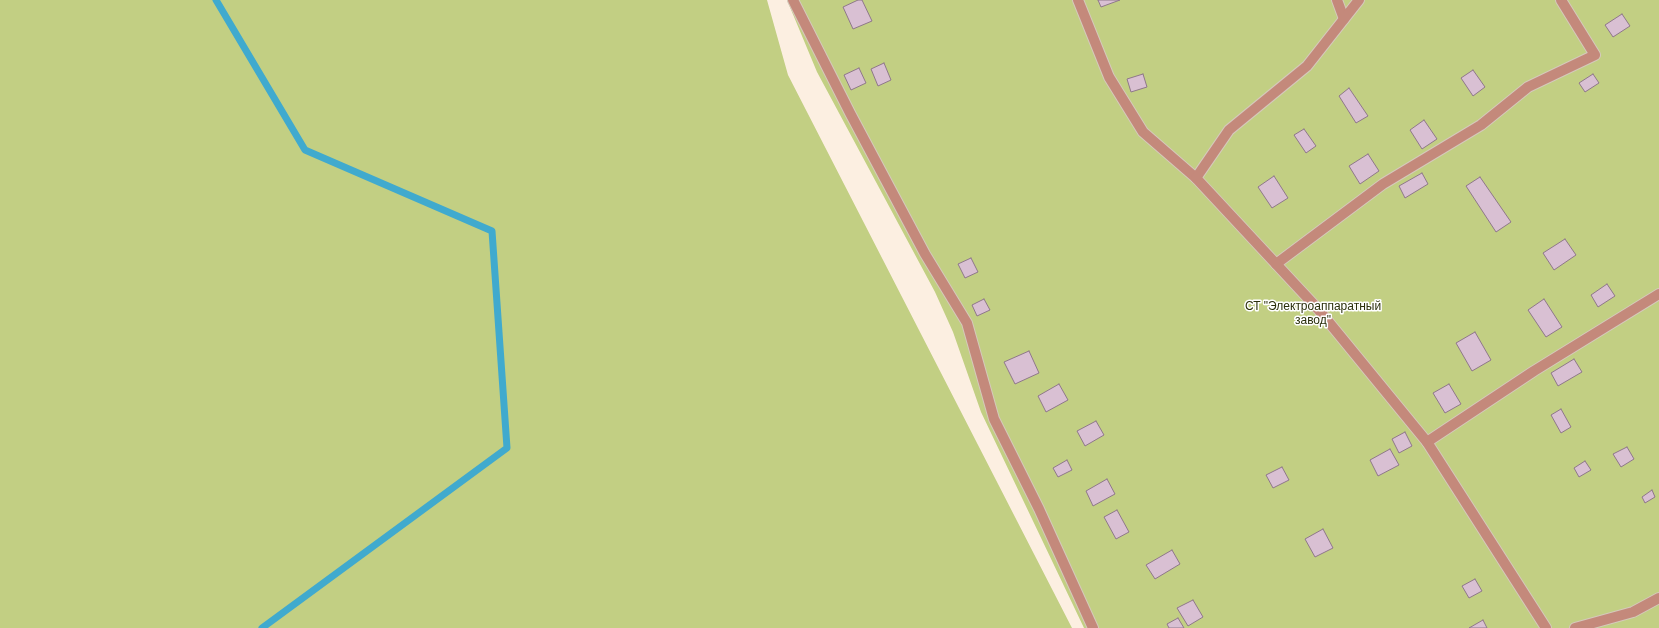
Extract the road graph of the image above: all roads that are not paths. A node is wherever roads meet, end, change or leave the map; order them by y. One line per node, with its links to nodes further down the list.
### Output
1 (793, 0): 12 (street)
2 (1078, 0): 7 (street)
3 (1337, 0): 6 (street)
4 (1359, 0): 6 (street)
5 (1561, 0): 8 (street)
6 (1344, 19): 7 (street)
7 (1196, 178): 8 (street)
8 (1276, 264): 10 (street)
9 (1659, 294): 10 (street)
10 (1428, 442): 13 (street)
11 (1659, 598): 14 (street)
12 (1092, 628)
13 (1546, 628)
14 (1575, 628)

